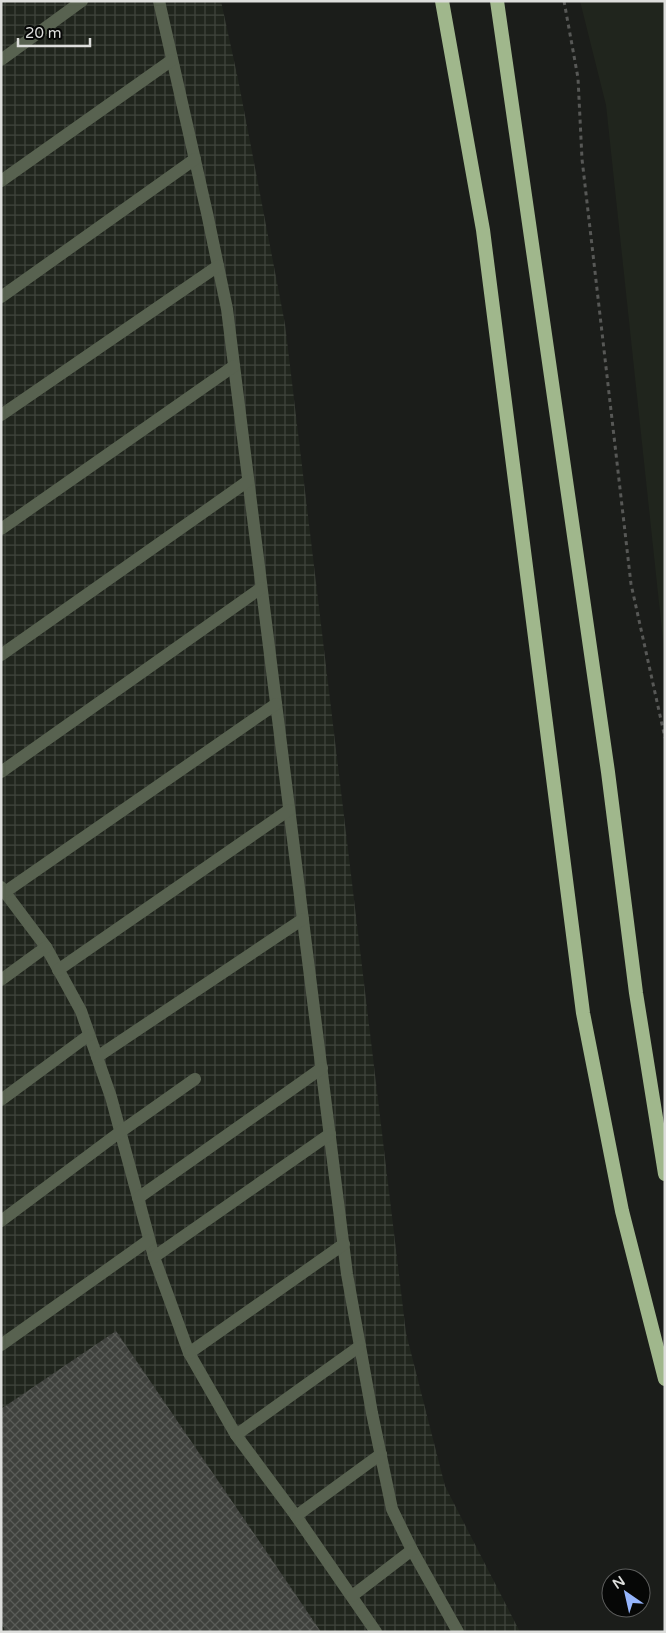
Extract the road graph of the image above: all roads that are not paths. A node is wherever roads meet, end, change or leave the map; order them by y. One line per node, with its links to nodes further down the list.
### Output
1 (82, 1): 5 (lane)
2 (159, 1): 6 (lane)
3 (442, 1): 41 (highway)
4 (497, 1): 32 (highway)
5 (1, 60)
6 (172, 60): 7 (lane); 8 (lane)
7 (195, 159): 9 (lane); 10 (lane)
8 (1, 181)
9 (218, 266): 11 (lane); 12 (lane)
10 (1, 297)
11 (234, 366): 13 (lane); 14 (lane)
12 (1, 415)
13 (248, 481): 15 (lane); 16 (lane)
14 (1, 529)
15 (261, 588): 17 (lane); 18 (lane)
16 (1, 655)
17 (276, 704): 19 (lane); 20 (lane)
18 (1, 772)
19 (289, 810): 21 (lane); 23 (lane)
20 (3, 890): 22 (lane)
21 (303, 919): 26 (lane); 27 (lane)
22 (46, 948): 23 (lane); 24 (lane)
23 (58, 970): 25 (lane)
24 (1, 980)
25 (90, 1035): 26 (lane); 29 (lane)
26 (97, 1057): 30 (lane)
27 (322, 1068): 31 (lane); 33 (lane)
28 (195, 1079): 30 (lane)
29 (1, 1100)
30 (120, 1132): 33 (lane); 34 (lane)
31 (330, 1134): 36 (lane); 37 (lane)
32 (665, 1174)
33 (138, 1198): 35 (lane)
34 (1, 1221)
35 (149, 1240): 37 (lane); 38 (lane)
36 (344, 1244): 39 (lane); 40 (lane)
37 (154, 1257): 40 (lane)
38 (1, 1345)
39 (360, 1346): 42 (lane); 43 (lane)
40 (189, 1352): 42 (lane)
41 (665, 1379)
42 (236, 1435): 44 (lane)
43 (381, 1454): 44 (lane); 45 (lane)
44 (296, 1516): 46 (lane)
45 (412, 1550): 46 (lane); 48 (lane)
46 (352, 1596): 47 (lane)
47 (376, 1632)
48 (458, 1632)

